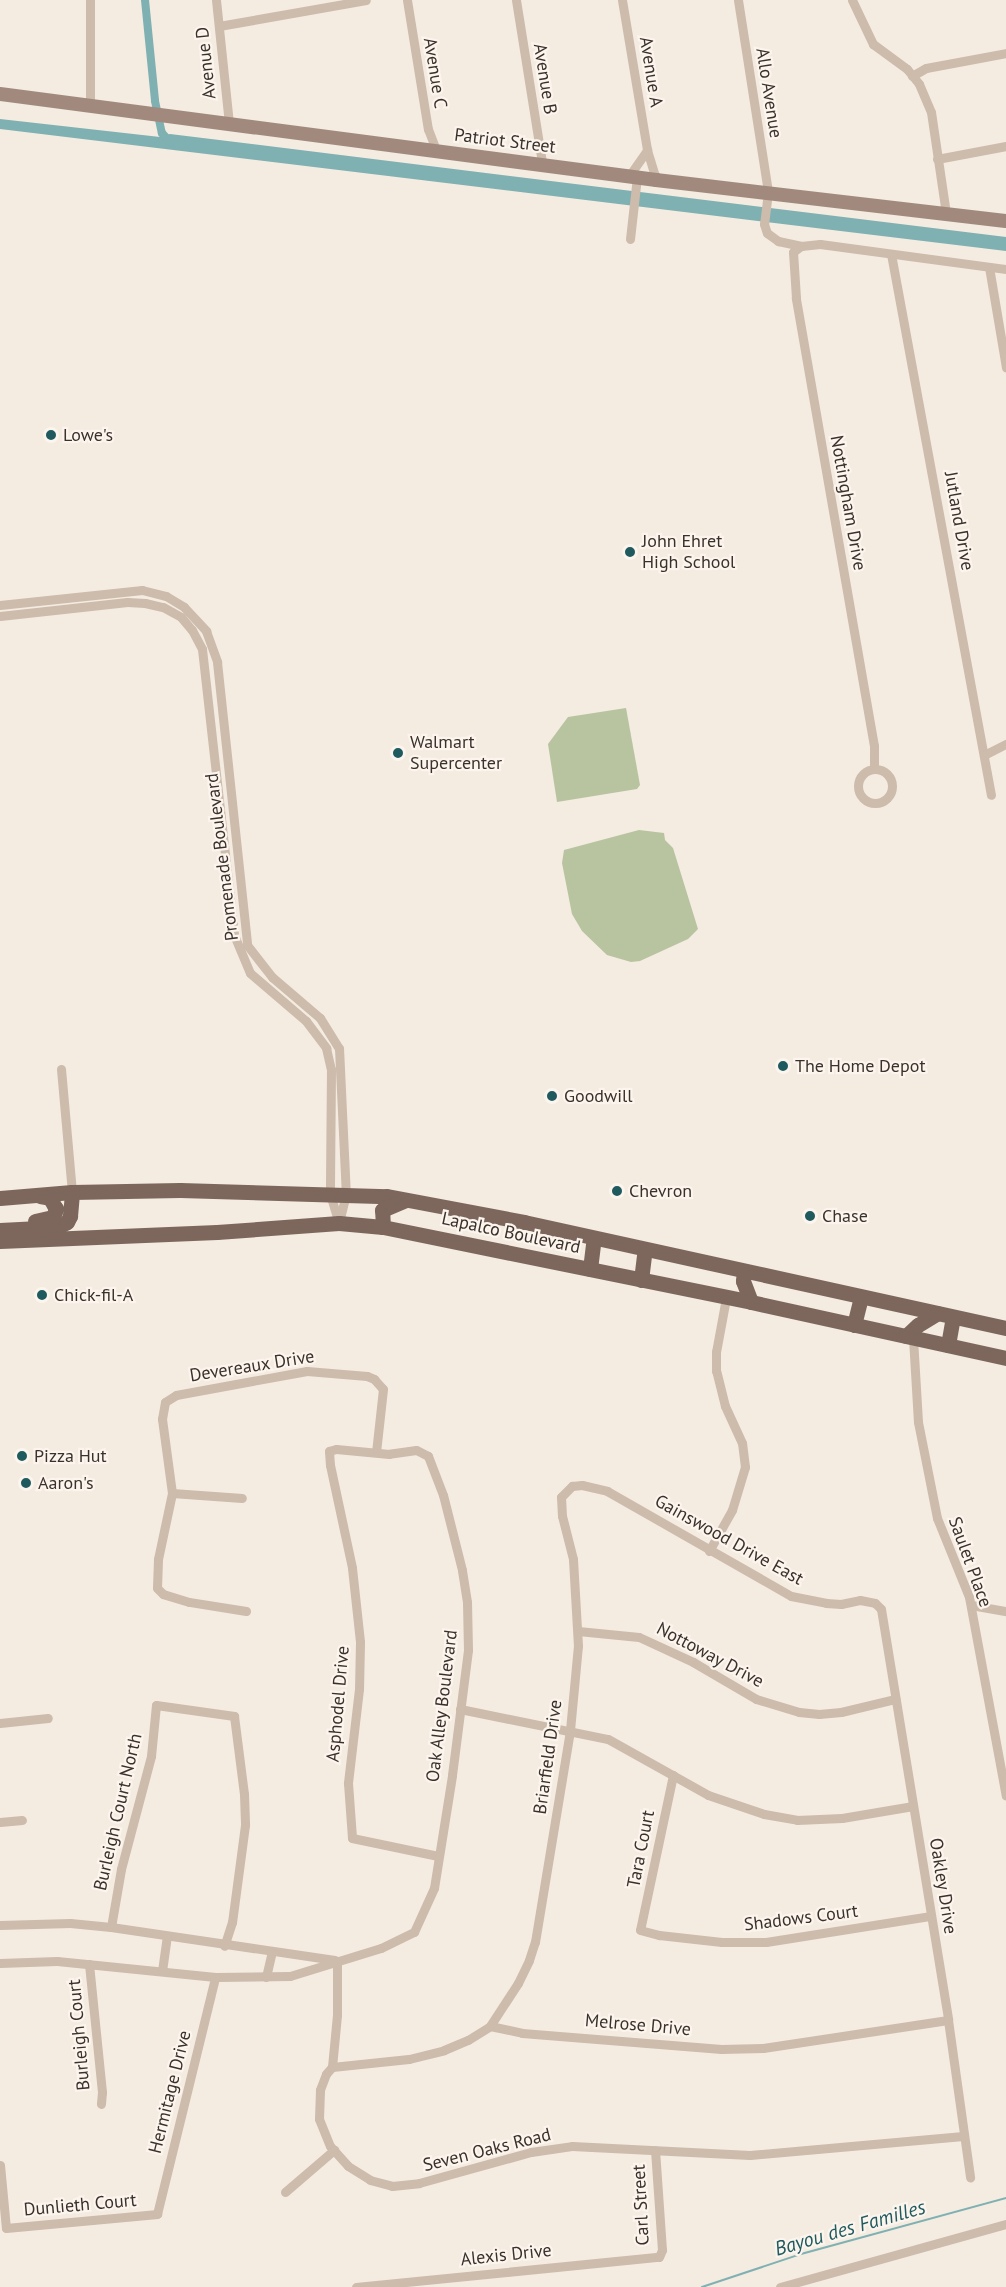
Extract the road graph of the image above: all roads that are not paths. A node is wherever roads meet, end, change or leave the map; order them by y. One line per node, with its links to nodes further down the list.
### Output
1 (90, 0): 13 (street)
2 (216, 0): 9 (street, Avenue D)
3 (366, 0): 9 (street)
4 (407, 0): 16 (street, Avenue C)
5 (516, 0): 19 (street, Avenue B)
6 (622, 0): 17 (street, Avenue A)
7 (738, 0): 22 (street, Allo Avenue)
8 (852, 0): 11 (street)
9 (219, 26): 14 (street, Avenue D)
10 (1006, 53): 11 (street)
11 (912, 76): 18 (street)
12 (0, 94): 13 (main road, Patriot Street)
13 (90, 106): 14 (main road, Patriot Street)
14 (229, 123): 16 (main road, Patriot Street)
15 (1006, 146): 18 (street)
16 (436, 150): 19 (main road, Patriot Street)
17 (647, 150): 20 (street); 21 (street, Avenue A)
18 (937, 159): 23 (street)
19 (542, 163): 20 (main road, Patriot Street)
20 (634, 179): 21 (main road, Patriot Street); 25 (street)
21 (656, 180): 22 (main road, Patriot Street)
22 (767, 197): 23 (main road, Patriot Street); 26 (street, Allo Avenue)
23 (946, 214): 24 (main road, Patriot Street)
24 (1006, 221)
25 (630, 239)
26 (801, 246): 27 (street); 35 (street, Nottingham Drive)
27 (891, 254): 28 (street); 34 (street, Jutland Drive)
28 (989, 267): 29 (street); 30 (street)
29 (1006, 269)
30 (1006, 368)
31 (0, 605): 39 (street, Promenade Boulevard)
32 (0, 616): 39 (street, Promenade Boulevard)
33 (1006, 744): 34 (street)
34 (984, 755): 36 (street, Jutland Drive)
35 (874, 769)
36 (991, 795)
37 (61, 1069): 38 (street)
38 (72, 1192): 39 (main road, Lapalco Boulevard); 40 (main road, Lapalco Boulevard); 45 (main road)
39 (338, 1194): 42 (main road, Lapalco Boulevard); 43 (street, Promenade Boulevard); 43 (street, Promenade Boulevard)
40 (40, 1196): 41 (main road, Lapalco Boulevard); 45 (main road)
41 (0, 1198)
42 (408, 1199): 44 (main road); 46 (main road, Lapalco Boulevard)
43 (339, 1222): 44 (main road, Lapalco Boulevard); 47 (main road, Lapalco Boulevard)
44 (383, 1227): 49 (main road, Lapalco Boulevard)
45 (0, 1228)
46 (594, 1238): 48 (main road, Lapalco Boulevard); 49 (main road)
47 (0, 1241)
48 (645, 1249): 50 (main road, Lapalco Boulevard); 51 (main road)
49 (590, 1269): 51 (main road, Lapalco Boulevard)
50 (744, 1271): 52 (main road, Lapalco Boulevard); 54 (main road)
51 (641, 1280): 53 (main road, Lapalco Boulevard)
52 (861, 1297): 55 (main road, Lapalco Boulevard); 56 (main road)
53 (726, 1298): 54 (main road, Lapalco Boulevard); 65 (street)
54 (751, 1302): 56 (main road, Lapalco Boulevard)
55 (946, 1315): 57 (main road, Lapalco Boulevard); 58 (main road); 59 (main road)
56 (854, 1324): 58 (main road, Lapalco Boulevard)
57 (1006, 1328)
58 (910, 1337): 59 (main road, Lapalco Boulevard); 67 (street, Saulet Place)
59 (948, 1345): 60 (main road, Lapalco Boulevard)
60 (1006, 1358)
61 (376, 1452): 63 (street, Devereaux Drive); 72 (street, Oak Alley Boulevard); 81 (street, Asphodel Drive)
62 (572, 1486): 65 (street, Gainswood Drive East); 70 (street, Briarfield Drive)
63 (172, 1493): 64 (street); 68 (street)
64 (242, 1498)
65 (709, 1551): 66 (street, Gainswood Drive East)
66 (875, 1603): 71 (street, Oakley Drive)
67 (971, 1605): 69 (street); 77 (street, Saulet Place)
68 (246, 1611)
69 (1006, 1611)
70 (578, 1631): 71 (street, Nottoway Drive); 75 (street, Briarfield Drive)
71 (895, 1699): 78 (street, Oakley Drive)
72 (460, 1709): 75 (street); 81 (street, Oak Alley Boulevard)
73 (48, 1718): 74 (street)
74 (0, 1723)
75 (570, 1730): 76 (street); 96 (street, Briarfield Drive)
76 (673, 1775): 78 (street); 85 (street, Tara Court)
77 (1006, 1796)
78 (913, 1806): 82 (street, Oakley Drive)
79 (22, 1820): 80 (street)
80 (0, 1822)
81 (438, 1856): 89 (street, Oak Alley Boulevard)
82 (931, 1916): 85 (street, Shadows Court); 95 (street, Oakley Drive)
83 (0, 1925): 84 (street, Oak Alley Boulevard)
84 (111, 1927): 86 (street, Oak Alley Boulevard); 87 (street, Burleigh Court North)
85 (640, 1930)
86 (168, 1936): 87 (street, Oak Alley Boulevard); 92 (street)
87 (224, 1946): 88 (street, Oak Alley Boulevard)
88 (272, 1952): 89 (street, Oak Alley Boulevard); 94 (street)
89 (337, 1961): 94 (street, Oak Alley Boulevard); 97 (street, Seven Oaks Road)
90 (0, 1963): 91 (street, Oak Alley Boulevard)
91 (88, 1964): 92 (street, Oak Alley Boulevard); 98 (street, Burleigh Court)
92 (162, 1971): 93 (street, Oak Alley Boulevard)
93 (215, 1977): 94 (street, Oak Alley Boulevard); 105 (street, Hermitage Drive)
94 (266, 1977)
95 (948, 2020): 96 (street, Melrose Drive); 99 (street, Oakley Drive)
96 (490, 2026): 97 (street)
97 (332, 2067): 100 (street, Seven Oaks Road)
98 (100, 2104)
99 (963, 2136): 101 (street, Seven Oaks Road); 103 (street, Oakley Drive)
100 (334, 2150): 101 (street, Seven Oaks Road); 104 (street)
101 (655, 2150): 107 (street, Carl Street)
102 (0, 2165): 105 (street, Dunlieth Court)
103 (970, 2177)
104 (285, 2192)
105 (157, 2214)
106 (1006, 2224): 109 (street)
107 (659, 2257): 108 (street, Alexis Drive)
108 (356, 2287)
109 (780, 2287)

